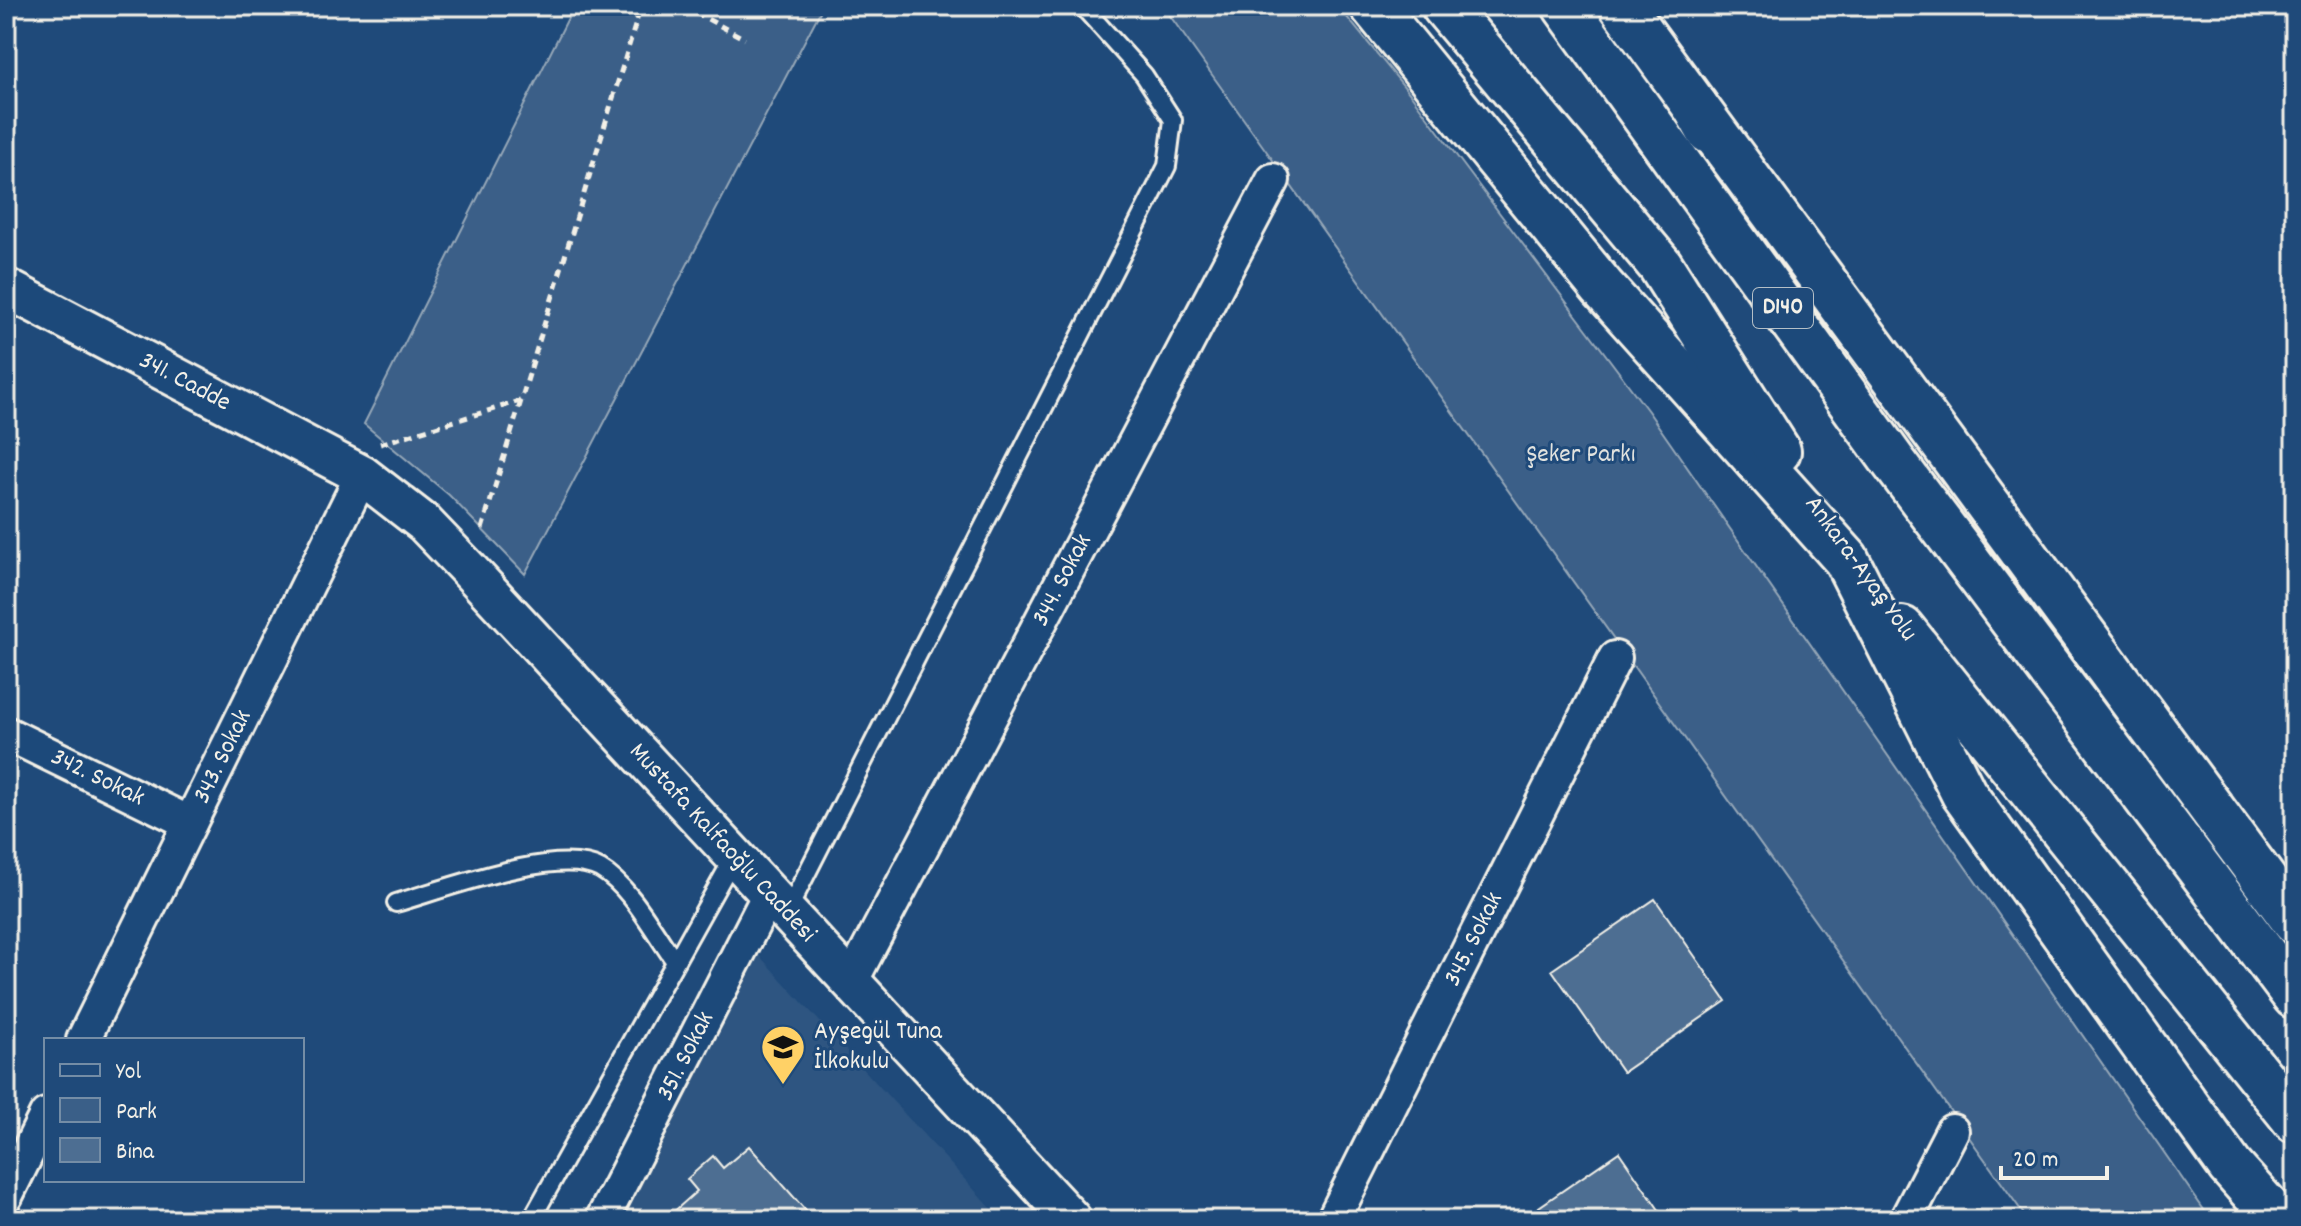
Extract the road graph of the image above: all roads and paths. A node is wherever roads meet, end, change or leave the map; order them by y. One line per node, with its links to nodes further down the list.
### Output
1 (641, 6): 12 (path)
2 (683, 6): 8 (path)
3 (1082, 6): 22 (lane)
4 (1373, 6): 15 (highway)
5 (1444, 6): 15 (highway, Ankara-Ayaş Yolu)
6 (1565, 6): 13 (highway, D140)
7 (1622, 6): 9 (highway)
8 (745, 39)
9 (1695, 106): 13 (highway); 23 (highway)
10 (1273, 180): 25 (street, 344. Sokak)
11 (6, 288): 14 (street, 341. Cadde)
12 (521, 401): 14 (path); 16 (path)
13 (1893, 461): 26 (highway, D140)
14 (347, 467): 16 (street, Mustafa Kalfaoğlu Caddesi); 19 (street, 343. Sokak)
15 (1846, 559): 29 (highway, Ankara-Ayaş Yolu); 37 (highway)
16 (469, 570): 20 (street, Mustafa Kalfaoğlu Caddesi)
17 (1615, 658): 35 (street, 345. Sokak)
18 (6, 733): 19 (street, 342. Sokak)
19 (190, 823): 27 (street, 343. Sokak)
20 (734, 857): 22 (street, Mustafa Kalfaoğlu Caddesi); 24 (lane)
21 (396, 903): 24 (lane)
22 (778, 903): 25 (street, Mustafa Kalfaoğlu Caddesi); 33 (street, 351. Sokak)
23 (2295, 922)
24 (674, 960): 32 (lane)
25 (851, 982): 34 (street, Mustafa Kalfaoğlu Caddesi)
26 (2295, 996)
27 (84, 1038)
28 (44, 1119): 31 (street)
29 (2295, 1120)
30 (1952, 1131): 36 (street)
31 (7, 1189)
32 (531, 1220)
33 (602, 1220)
34 (1072, 1220)
35 (1333, 1220)
36 (1906, 1220)
37 (2278, 1220)

